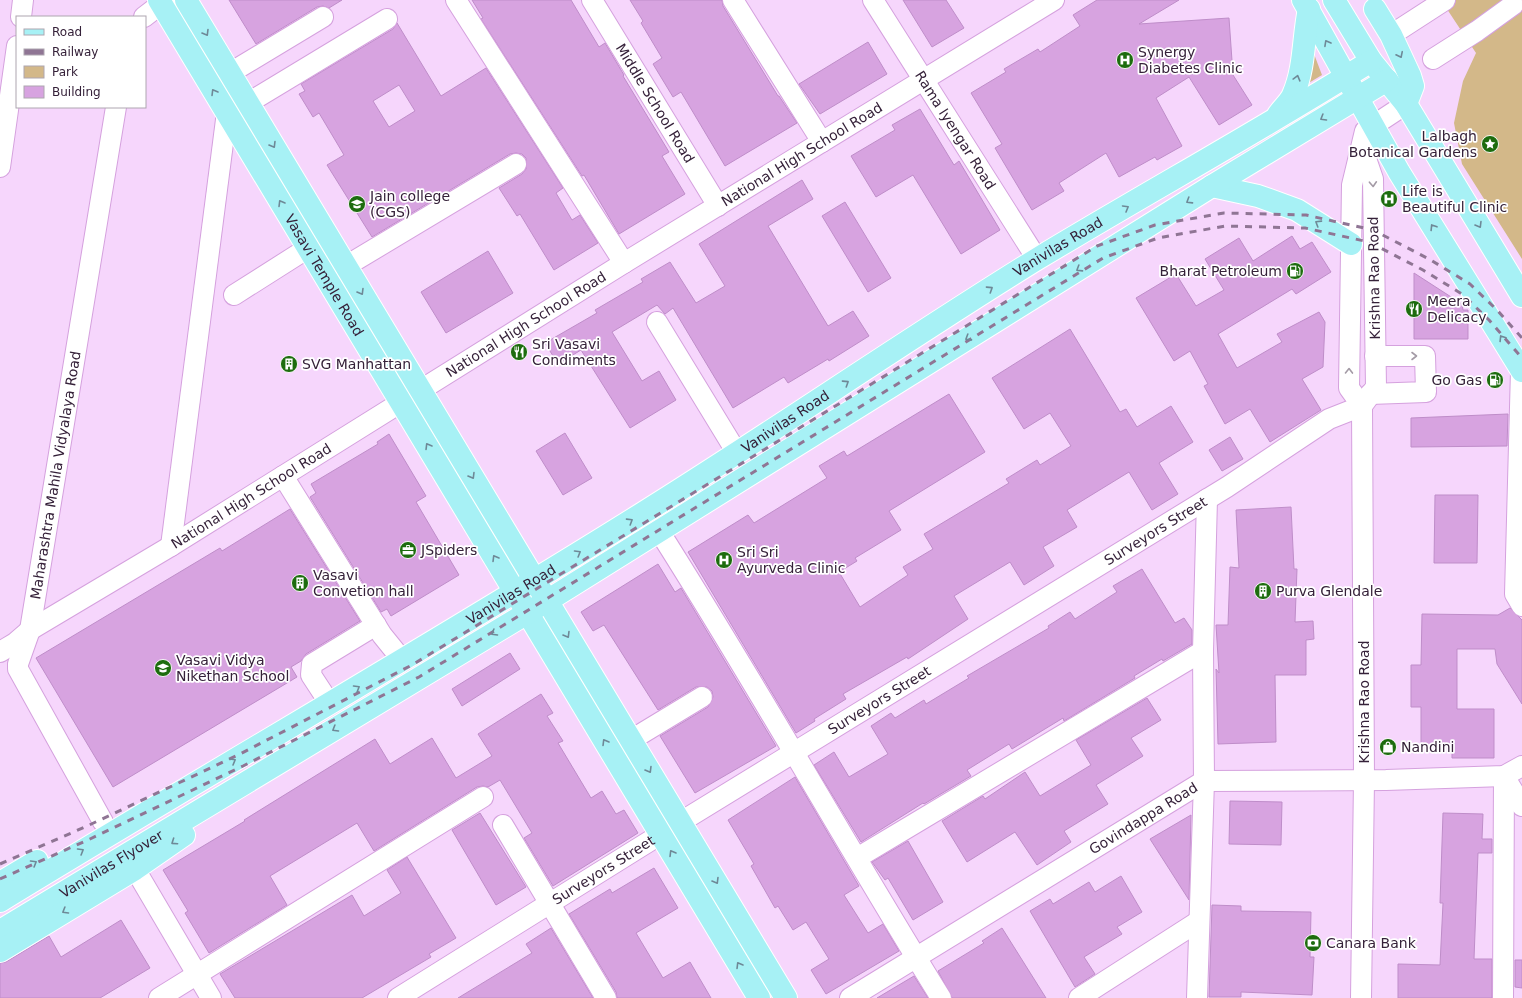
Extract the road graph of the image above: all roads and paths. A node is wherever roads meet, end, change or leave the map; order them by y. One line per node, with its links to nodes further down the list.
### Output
1 (24, 0): 14 (street)
2 (186, 0): 22 (main road, Vasavi Temple Road, one-way to 22)
3 (456, 0): 44 (street)
4 (592, 0): 38 (street, Middle School Road)
5 (733, 0): 33 (street)
6 (874, 0): 24 (street, Rama Iyengar Road)
7 (1054, 0): 24 (street, National High School Road)
8 (1334, 0): 21 (main road)
9 (1445, 0): 18 (street)
10 (162, 1): 15 (street); 30 (main road, Vasavi Temple Road, one-way to 10)
11 (1376, 4): 18 (main road); 21 (main road)
12 (1514, 4): 20 (street)
13 (1306, 5): 23 (main road, one-way to 13); 31 (main road, one-way to 13)
14 (21, 16)
15 (145, 16)
16 (323, 17): 22 (street)
17 (387, 19): 27 (street)
18 (1391, 35): 28 (main road, one-way to 28)
19 (16, 53): 36 (street)
20 (1432, 58)
21 (1371, 61): 23 (main road, Vanivilas Road); 25 (main road)
22 (230, 73): 27 (main road, Vasavi Temple Road)
23 (1345, 77): 26 (main road); 31 (main road, Vanivilas Road)
24 (924, 80): 33 (street, National High School Road); 43 (street, Rama Iyengar Road)
25 (1387, 80): 26 (main road, Vanivilas Road); 28 (main road)
26 (1357, 97): 32 (main road); 37 (main road, Vanivilas Road, one-way to 37)
27 (248, 103): 39 (main road, Vasavi Temple Road, one-way to 39)
28 (1406, 104): 32 (street, Krishna Rao Road); 47 (main road, one-way to 47)
29 (116, 108): 65 (street, Maharashtra Mahila Vidyalaya Road)
30 (226, 112): 40 (main road, Vasavi Temple Road, one-way to 30); 58 (street)
31 (1271, 123): 43 (main road, Vanivilas Road, one-way to 31)
32 (1372, 125): 34 (street, Krishna Rao Road); 50 (main road, one-way to 32)
33 (822, 142): 38 (street, National High School Road)
34 (1362, 147): 41 (street, Krishna Rao Road); 49 (street, Krishna Rao Road, one-way to 49)
35 (516, 164): 45 (street)
36 (0, 167)
37 (1212, 186): 41 (main road, one-way to 37); 57 (main road, Vanivilas Road, one-way to 57)
38 (718, 206): 44 (street, National High School Road)
39 (314, 214): 40 (main road); 45 (main road, Vasavi Temple Road)
40 (295, 227): 42 (main road, Vasavi Temple Road)
41 (1351, 244): 52 (street, Krishna Rao Road, one-way to 41)
42 (308, 248): 46 (street); 53 (main road, Vasavi Temple Road)
43 (1037, 259): 54 (main road, Vanivilas Road, one-way to 43)
44 (624, 263): 51 (street, National High School Road)
45 (346, 266): 51 (main road, Vasavi Temple Road, one-way to 51)
46 (234, 295)
47 (1522, 296)
48 (657, 322): 54 (street)
49 (1375, 356): 52 (street, Krishna Rao Road); 52 (street, one-way to 52)
50 (1522, 370): 62 (street)
51 (421, 391): 53 (street, National High School Road); 59 (main road, Vasavi Temple Road, one-way to 59)
52 (1366, 400): 56 (street, Surveyors Street); 76 (street, Krishna Rao Road)
53 (402, 403): 55 (street, National High School Road); 60 (main road, Vasavi Temple Road, one-way to 53)
54 (737, 453): 59 (main road, Vanivilas Road, one-way to 54)
55 (283, 476): 58 (street, National High School Road); 64 (street)
56 (1207, 499): 66 (street); 72 (street, Surveyors Street)
57 (659, 531): 61 (main road, Vanivilas Road); 72 (street)
58 (171, 546): 65 (street, National High School Road)
59 (534, 580): 60 (main road, Vanivilas Road); 61 (main road, Vasavi Temple Road)
60 (515, 591): 63 (main road, Vasavi Temple Road); 68 (main road, Vanivilas Road)
61 (547, 601): 63 (main road, Vanivilas Road); 71 (main road, Vasavi Temple Road, one-way to 71)
62 (1522, 606)
63 (528, 613): 78 (main road, Vanivilas Road, one-way to 78); 84 (main road, Vasavi Temple Road, one-way to 63)
64 (376, 626): 68 (street); 70 (street)
65 (30, 630): 67 (street, National High School Road); 81 (street, Maharashtra Mahila Vidyalaya Road)
66 (1203, 650): 75 (street); 85 (street)
67 (0, 652)
68 (403, 661): 70 (main road, Vanivilas Road, one-way to 68)
69 (702, 697): 71 (street)
70 (330, 704): 77 (main road, Vanivilas Road, one-way to 70)
71 (631, 740): 82 (main road, Vasavi Temple Road, one-way to 82)
72 (793, 753): 82 (street, Surveyors Street); 85 (street)
73 (1522, 766): 74 (street, Govindappa Road)
74 (1504, 776): 76 (street, Govindappa Road); 80 (street); 106 (street)
75 (1204, 780): 76 (street, Govindappa Road); 90 (street); 93 (street, Govindappa Road)
76 (1364, 780): 105 (street, Krishna Rao Road)
77 (200, 781): 81 (main road); 88 (main road, Vanivilas Flyover, one-way to 77)
78 (223, 796): 86 (main road, one-way to 86); 91 (main road, Vanivilas Flyover)
79 (483, 798): 94 (street)
80 (1522, 806)
81 (103, 822): 87 (main road, one-way to 81)
82 (680, 822): 84 (street, Surveyors Street); 100 (main road, Vasavi Temple Road, one-way to 100)
83 (503, 825): 89 (street)
84 (661, 834): 89 (street, Surveyors Street); 99 (main road, Vasavi Temple Road, one-way to 84)
85 (857, 858): 93 (street)
86 (135, 869): 92 (main road, one-way to 92); 94 (street)
87 (0, 883)
88 (0, 901)
89 (551, 903): 97 (street, Surveyors Street); 98 (street)
90 (1199, 921): 103 (street); 104 (street)
91 (6, 927)
92 (0, 951)
93 (916, 957): 101 (street, Govindappa Road); 102 (street)
94 (197, 974): 95 (street); 96 (street)
95 (159, 998)
96 (211, 998)
97 (398, 998)
98 (606, 998)
99 (760, 998)
100 (786, 998)
101 (850, 998)
102 (941, 998)
103 (1079, 998)
104 (1197, 998)
105 (1361, 998)
106 (1503, 998)

